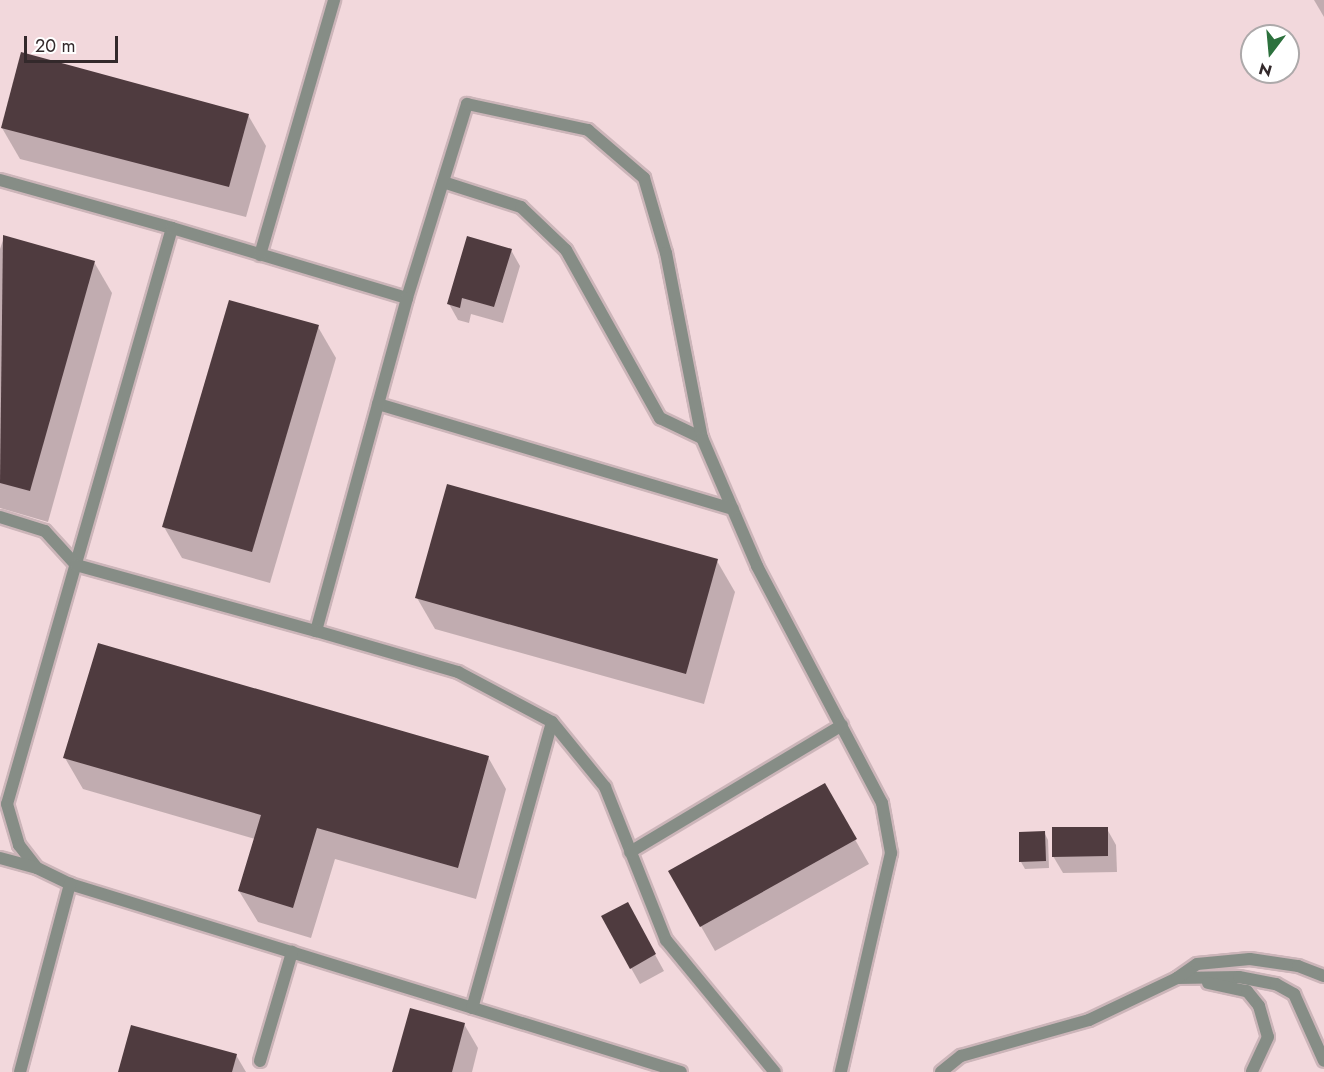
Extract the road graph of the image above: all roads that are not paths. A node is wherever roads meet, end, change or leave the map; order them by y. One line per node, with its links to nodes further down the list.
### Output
1 (334, 0): 5 (lane)
2 (0, 180): 4 (lane)
3 (443, 182): 6 (lane); 8 (lane); 8 (lane)
4 (172, 228): 5 (lane); 11 (lane)
5 (260, 255): 6 (lane)
6 (407, 298): 7 (lane)
7 (378, 404): 9 (lane); 12 (lane)
8 (702, 438): 9 (lane)
9 (733, 509): 14 (lane)
10 (0, 517): 11 (lane)
11 (76, 565): 12 (lane); 17 (lane)
12 (316, 631): 13 (lane)
13 (552, 722): 15 (lane); 22 (lane)
14 (842, 726): 15 (lane); 29 (lane)
15 (630, 852): 28 (lane)
16 (0, 858): 17 (lane)
17 (37, 868): 18 (lane)
18 (70, 884): 19 (lane); 26 (lane)
19 (292, 952): 22 (lane); 23 (lane)
20 (1324, 976): 21 (lane)
21 (1178, 978): 24 (lane); 30 (lane); 31 (lane)
22 (472, 1008): 25 (lane)
23 (261, 1061)
24 (1324, 1061)
25 (642, 1066): 27 (lane)
26 (20, 1072)
27 (681, 1072)
28 (775, 1072)
29 (841, 1072)
30 (941, 1072)
31 (1252, 1072)

